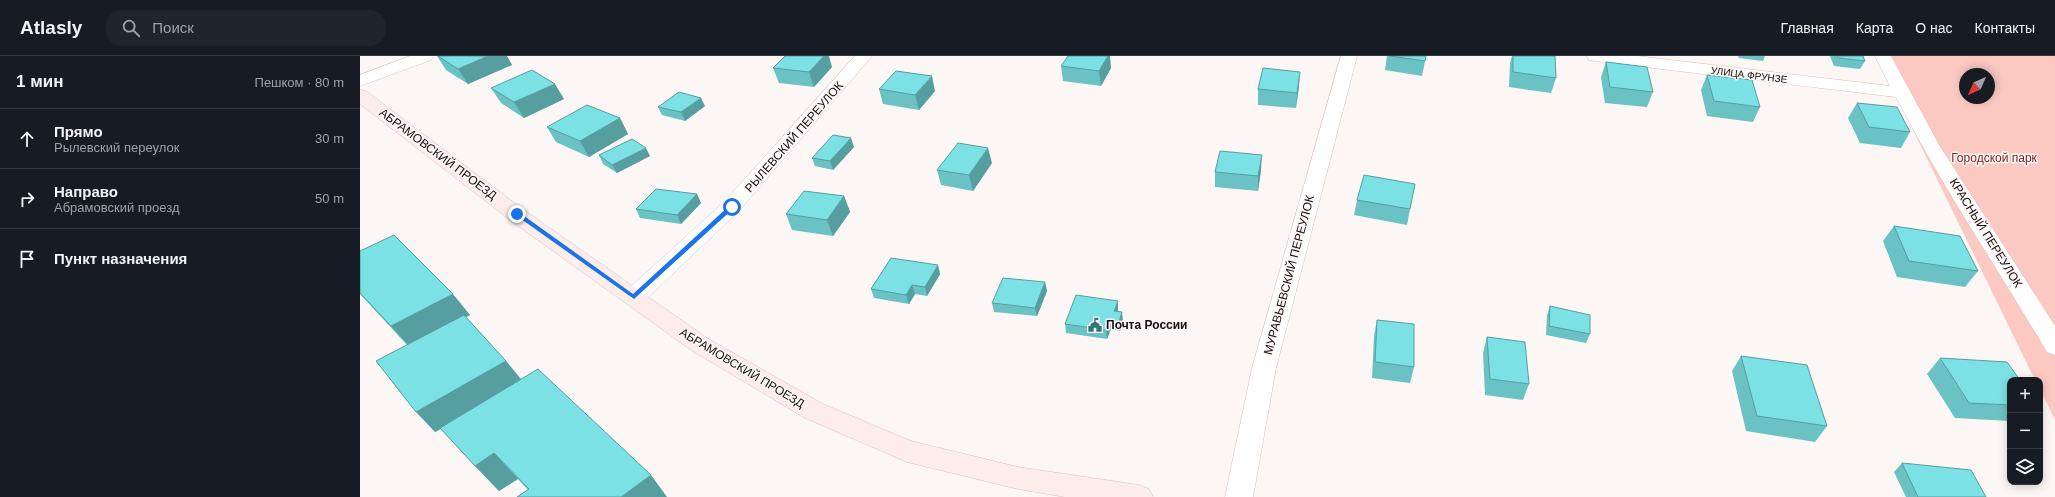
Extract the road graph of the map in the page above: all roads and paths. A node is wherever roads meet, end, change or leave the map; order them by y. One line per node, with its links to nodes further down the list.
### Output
1 (425, 56): 6 (street)
2 (864, 56): 9 (street, РЫЛЕВСКИЙ ПЕРЕУЛОК)
3 (1349, 56): 12 (street, МУРАВЬЕВСКИЙ ПЕРЕУЛОК)
4 (1595, 56): 7 (street, УЛИЦА ФРУНЗЕ)
5 (1883, 56): 7 (street, КРАСНЫЙ ПЕРЕУЛОК)
6 (360, 81)
7 (1904, 93): 10 (street, КРАСНЫЙ ПЕРЕУЛОК)
8 (360, 95): 9 (street, АБРАМОВСКИЙ ПРОЕЗД)
9 (634, 297): 11 (street, АБРАМОВСКИЙ ПРОЕЗД)
10 (2055, 346)
11 (1139, 497)
12 (1239, 497)

